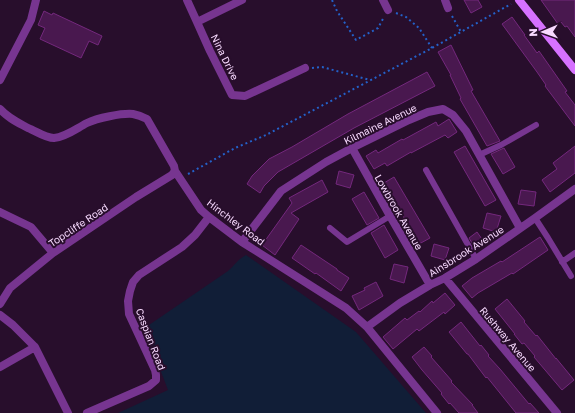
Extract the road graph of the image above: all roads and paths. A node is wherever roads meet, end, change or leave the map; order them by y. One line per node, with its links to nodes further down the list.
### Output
1 (36, 0): 14 (street)
2 (187, 0): 9 (street, Nina Drive)
3 (242, 0): 9 (street)
4 (332, 0): 8 (path)
5 (383, 0): 8 (street)
6 (516, 2): 10 (path); 13 (street)
7 (446, 4): 10 (path)
8 (388, 10): 11 (path)
9 (197, 22): 12 (street, Nina Drive)
10 (460, 32): 11 (path)
11 (432, 48): 15 (path)
12 (305, 68): 15 (path)
13 (575, 70)
14 (0, 80)
15 (370, 80): 22 (path)
16 (0, 109): 21 (street, Hinchley Road)
17 (536, 125): 19 (lane)
18 (352, 148): 19 (street, Kilmaine Avenue); 25 (street, Lowbrook Avenue); 30 (street, Kilmaine Avenue)
19 (479, 155): 29 (street, Kilmaine Avenue)
20 (426, 170): 33 (lane)
21 (175, 172): 22 (street, Hinchley Road); 31 (street, Topcliffe Road)
22 (180, 179): 26 (street, Hinchley Road)
23 (575, 189): 27 (street, Ainsbrook Avenue)
24 (0, 212): 31 (street)
25 (390, 216): 28 (lane); 37 (street, Lowbrook Avenue)
26 (209, 217): 30 (street, Hinchley Road); 44 (street, Caspian Road)
27 (535, 218): 29 (street, Ainsbrook Avenue); 34 (lane)
28 (330, 228)
29 (520, 228): 33 (street, Ainsbrook Avenue)
30 (242, 242): 40 (street, Hinchley Road)
31 (54, 253): 38 (street, Topcliffe Road)
32 (575, 254): 34 (lane)
33 (476, 258): 36 (street, Ainsbrook Avenue)
34 (562, 262): 35 (lane)
35 (571, 276)
36 (445, 278): 37 (street, Ainsbrook Avenue); 46 (street, Rushway Avenue)
37 (430, 285): 40 (street, Ainsbrook Avenue)
38 (0, 304)
39 (0, 315): 41 (street)
40 (367, 327): 45 (street, Hinchley Road)
41 (35, 347): 42 (street); 43 (street)
42 (0, 367)
43 (68, 413)
44 (87, 413)
45 (437, 413)
46 (557, 413)

